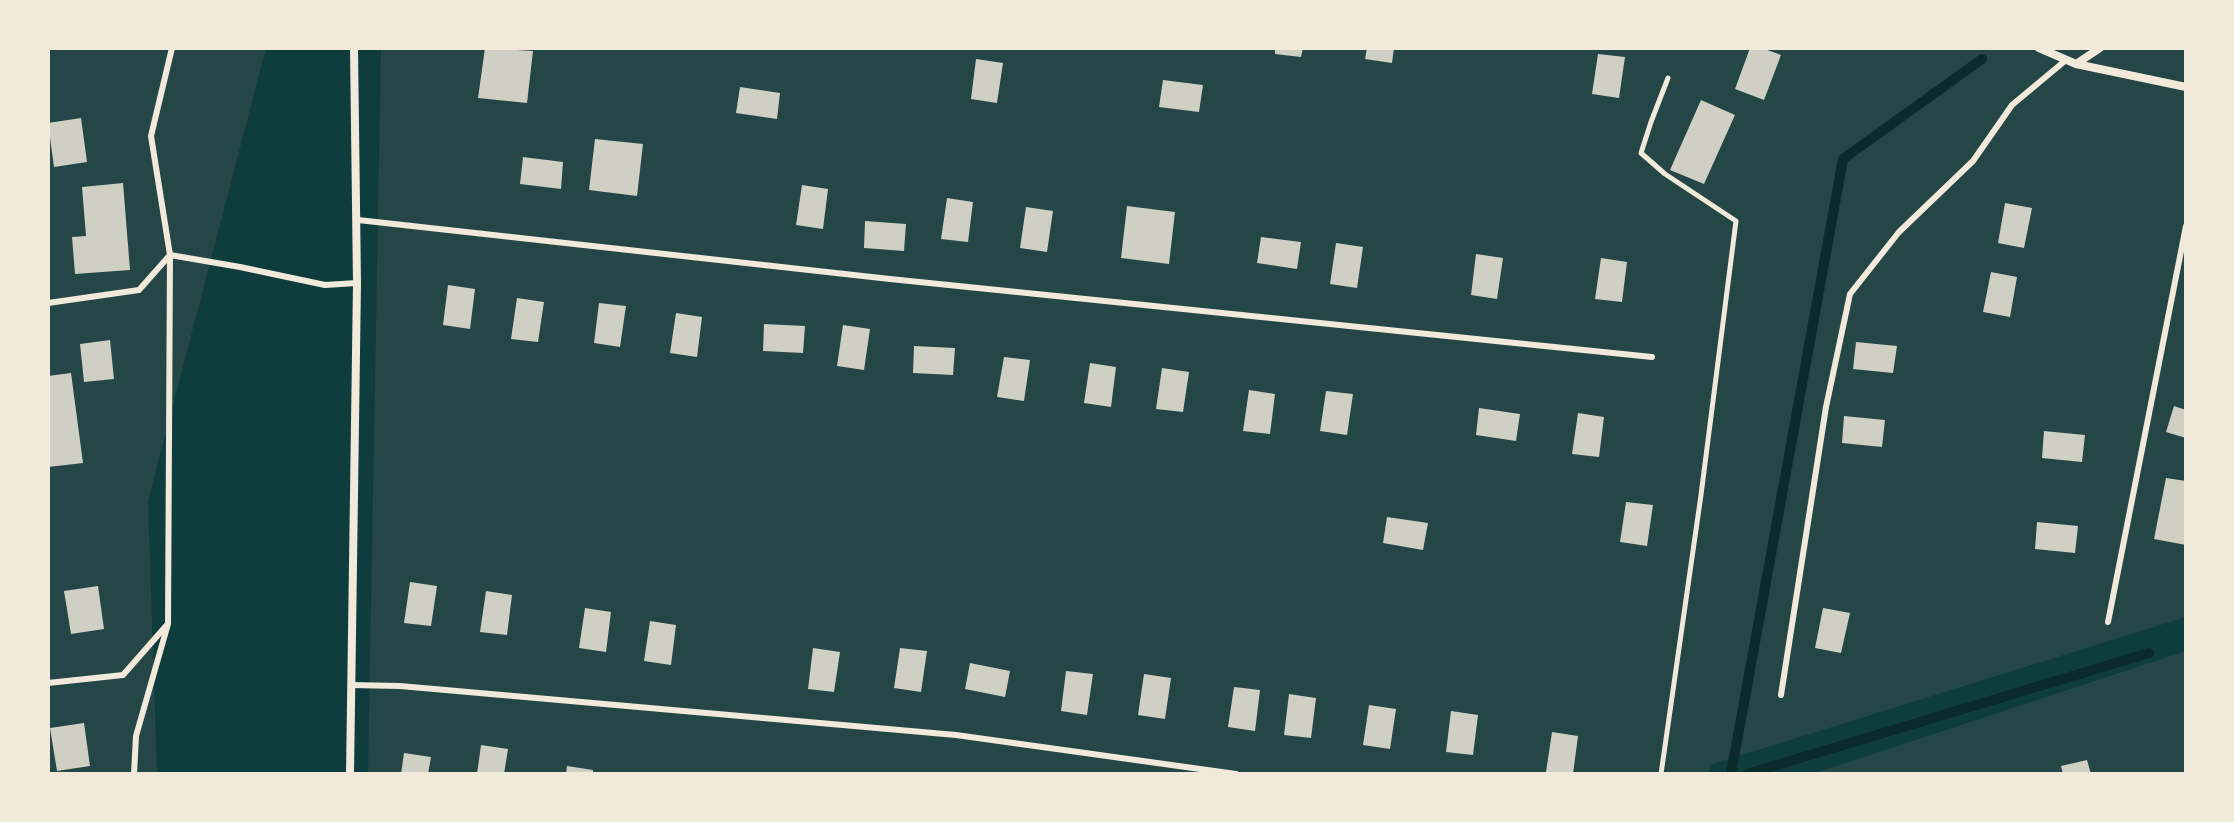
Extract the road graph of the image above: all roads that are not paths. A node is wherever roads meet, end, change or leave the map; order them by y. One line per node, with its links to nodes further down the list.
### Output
1 (172, 48): 10 (lane)
2 (354, 48): 8 (street)
3 (2039, 48): 5 (street)
4 (2100, 48): 6 (street)
5 (2066, 60): 6 (street); 18 (lane)
6 (2076, 64): 7 (street)
7 (2186, 87)
8 (358, 220): 11 (street); 13 (lane)
9 (2186, 226): 14 (lane)
10 (170, 255): 11 (lane); 12 (lane); 15 (lane)
11 (357, 283): 17 (street)
12 (48, 303)
13 (1652, 357)
14 (2108, 622)
15 (168, 624): 16 (lane); 19 (lane)
16 (48, 683)
17 (351, 685): 20 (street); 21 (lane)
18 (1781, 695)
19 (134, 774)
20 (350, 774)
21 (1236, 774)

